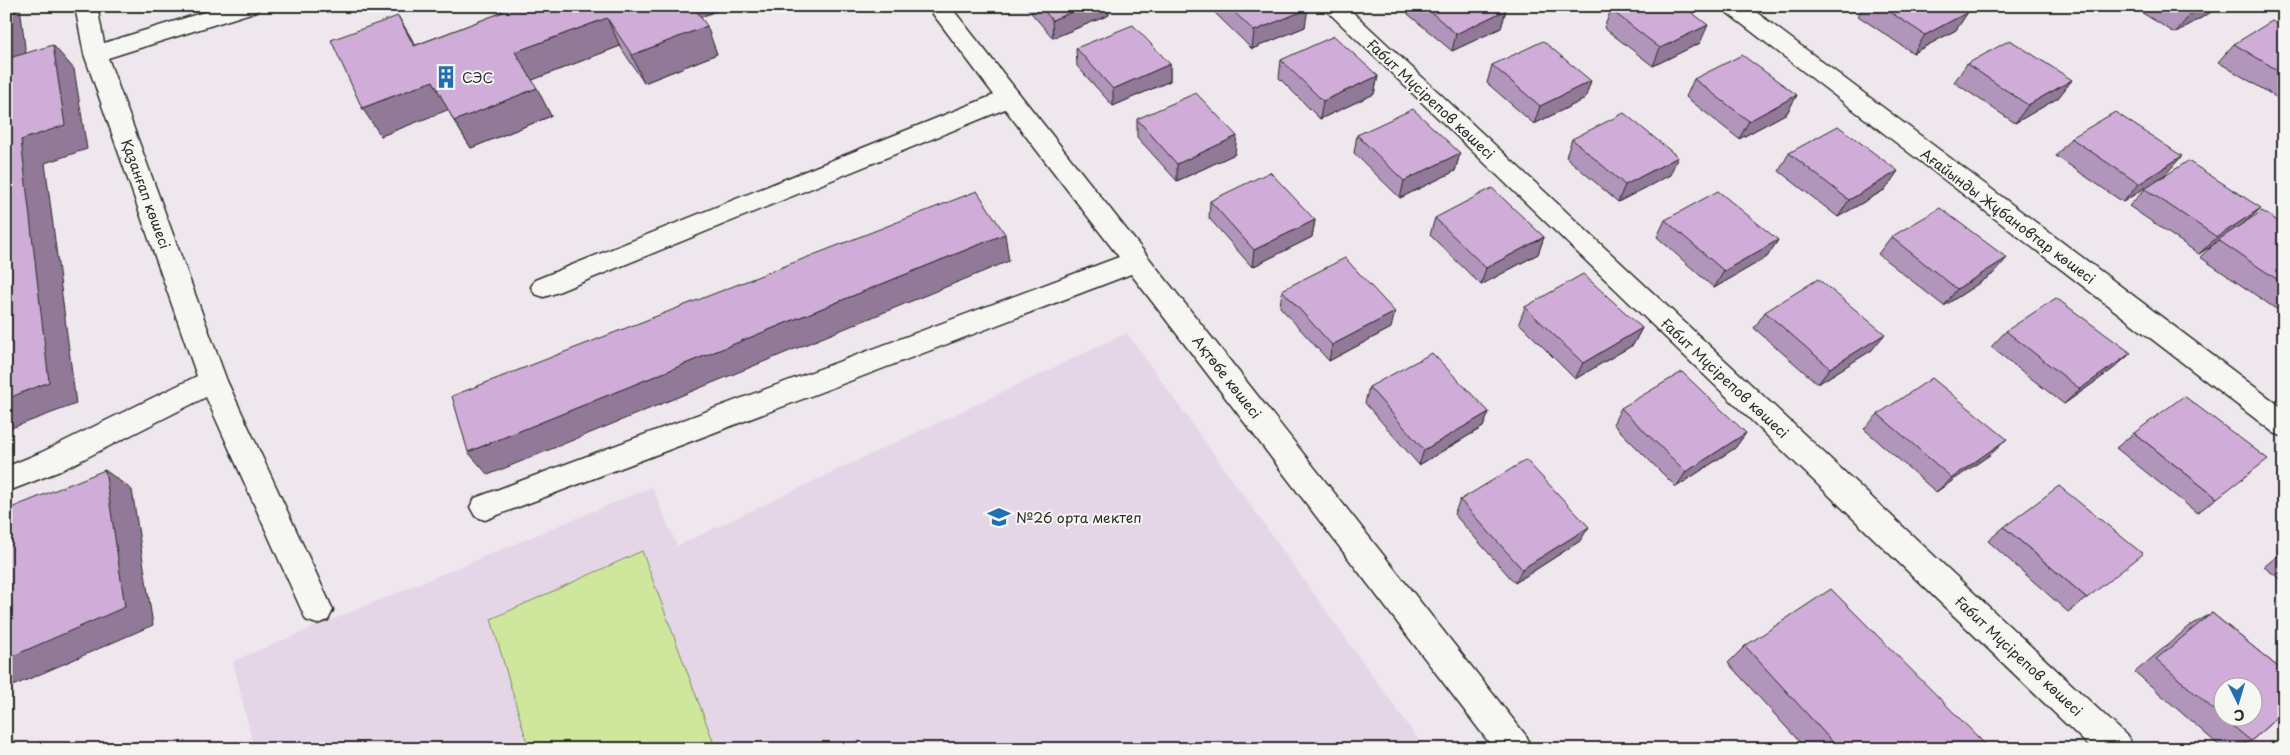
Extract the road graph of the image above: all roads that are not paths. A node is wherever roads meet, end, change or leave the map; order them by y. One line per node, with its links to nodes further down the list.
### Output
1 (86, 6): 6 (street, Қазанғап көшесі)
2 (249, 6): 6 (street)
3 (938, 6): 7 (street, Ақтөбе көшесі)
4 (1333, 6): 16 (street, Ғабит Мүсірепов көшесі)
5 (1733, 6): 11 (street, Ағайынды Жұбановтар көшесі)
6 (95, 54): 10 (street, Қазанғап көшесі)
7 (1009, 98): 8 (street, Ақтөбе көшесі); 9 (street)
8 (1137, 261): 13 (street); 15 (street, Ақтөбе көшесі)
9 (544, 287)
10 (213, 381): 12 (street); 14 (street, Қазанғап көшесі)
11 (2284, 425)
12 (6, 480)
13 (485, 507)
14 (317, 610)
15 (1515, 749)
16 (2116, 749)

